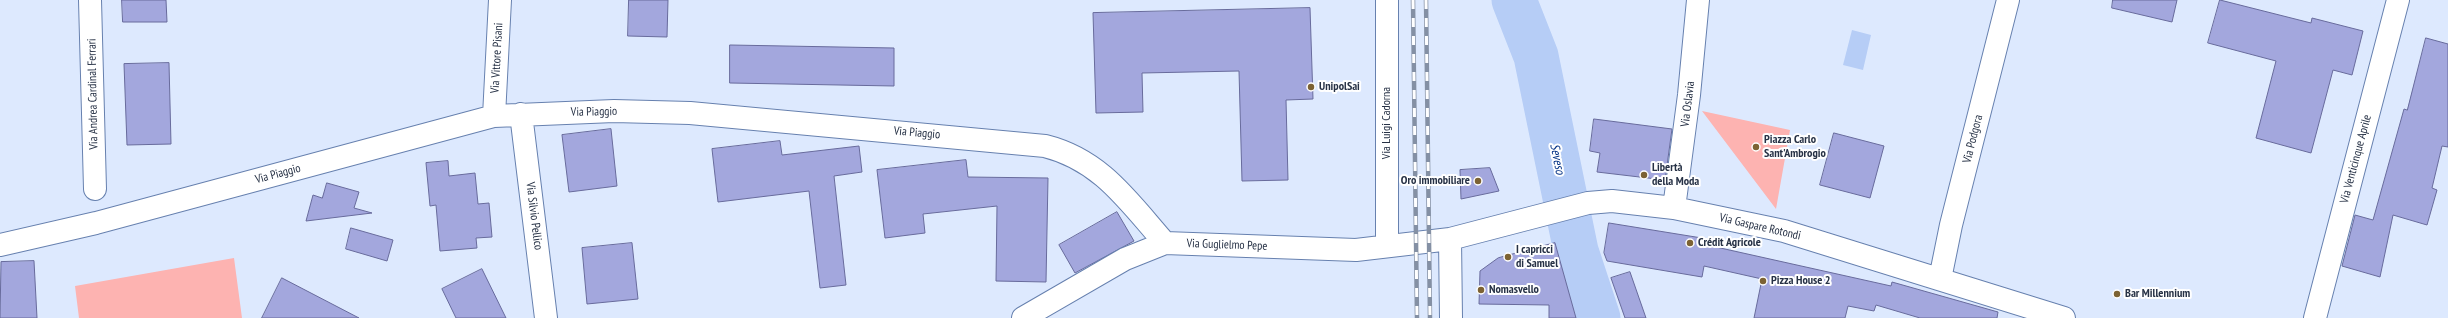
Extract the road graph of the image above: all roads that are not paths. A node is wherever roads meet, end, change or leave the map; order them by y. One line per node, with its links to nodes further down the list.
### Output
1 (90, 0): 9 (street, Via Andrea Cardinal Ferrari)
2 (500, 0): 8 (street, Via Vittore Pisani)
3 (1387, 0): 14 (street, Via Luigi Cadorna)
4 (1698, 0): 10 (street, Via Oslavia)
5 (2008, 0): 15 (street, Via Podgora)
6 (2398, 0): 20 (street, Via Venticinque Aprile)
7 (521, 114): 8 (street, Via Piaggio); 12 (street, Via Piaggio); 16 (street, Via Silvio Pellico)
8 (494, 116): 13 (street, Via Piaggio)
9 (95, 189)
10 (1674, 208): 11 (street, Via Gaspare Rotondi); 15 (street, Via Gaspare Rotondi)
11 (1450, 239): 14 (street, Via Guglielmo Pepe); 18 (street)
12 (1164, 244): 14 (street, Via Guglielmo Pepe); 17 (street, Via Guglielmo Pepe)
13 (0, 245)
14 (1387, 246)
15 (1940, 279): 19 (street, Via Gaspare Rotondi)
16 (546, 318)
17 (1023, 318)
18 (1451, 318)
19 (2064, 318)
20 (2315, 318)

